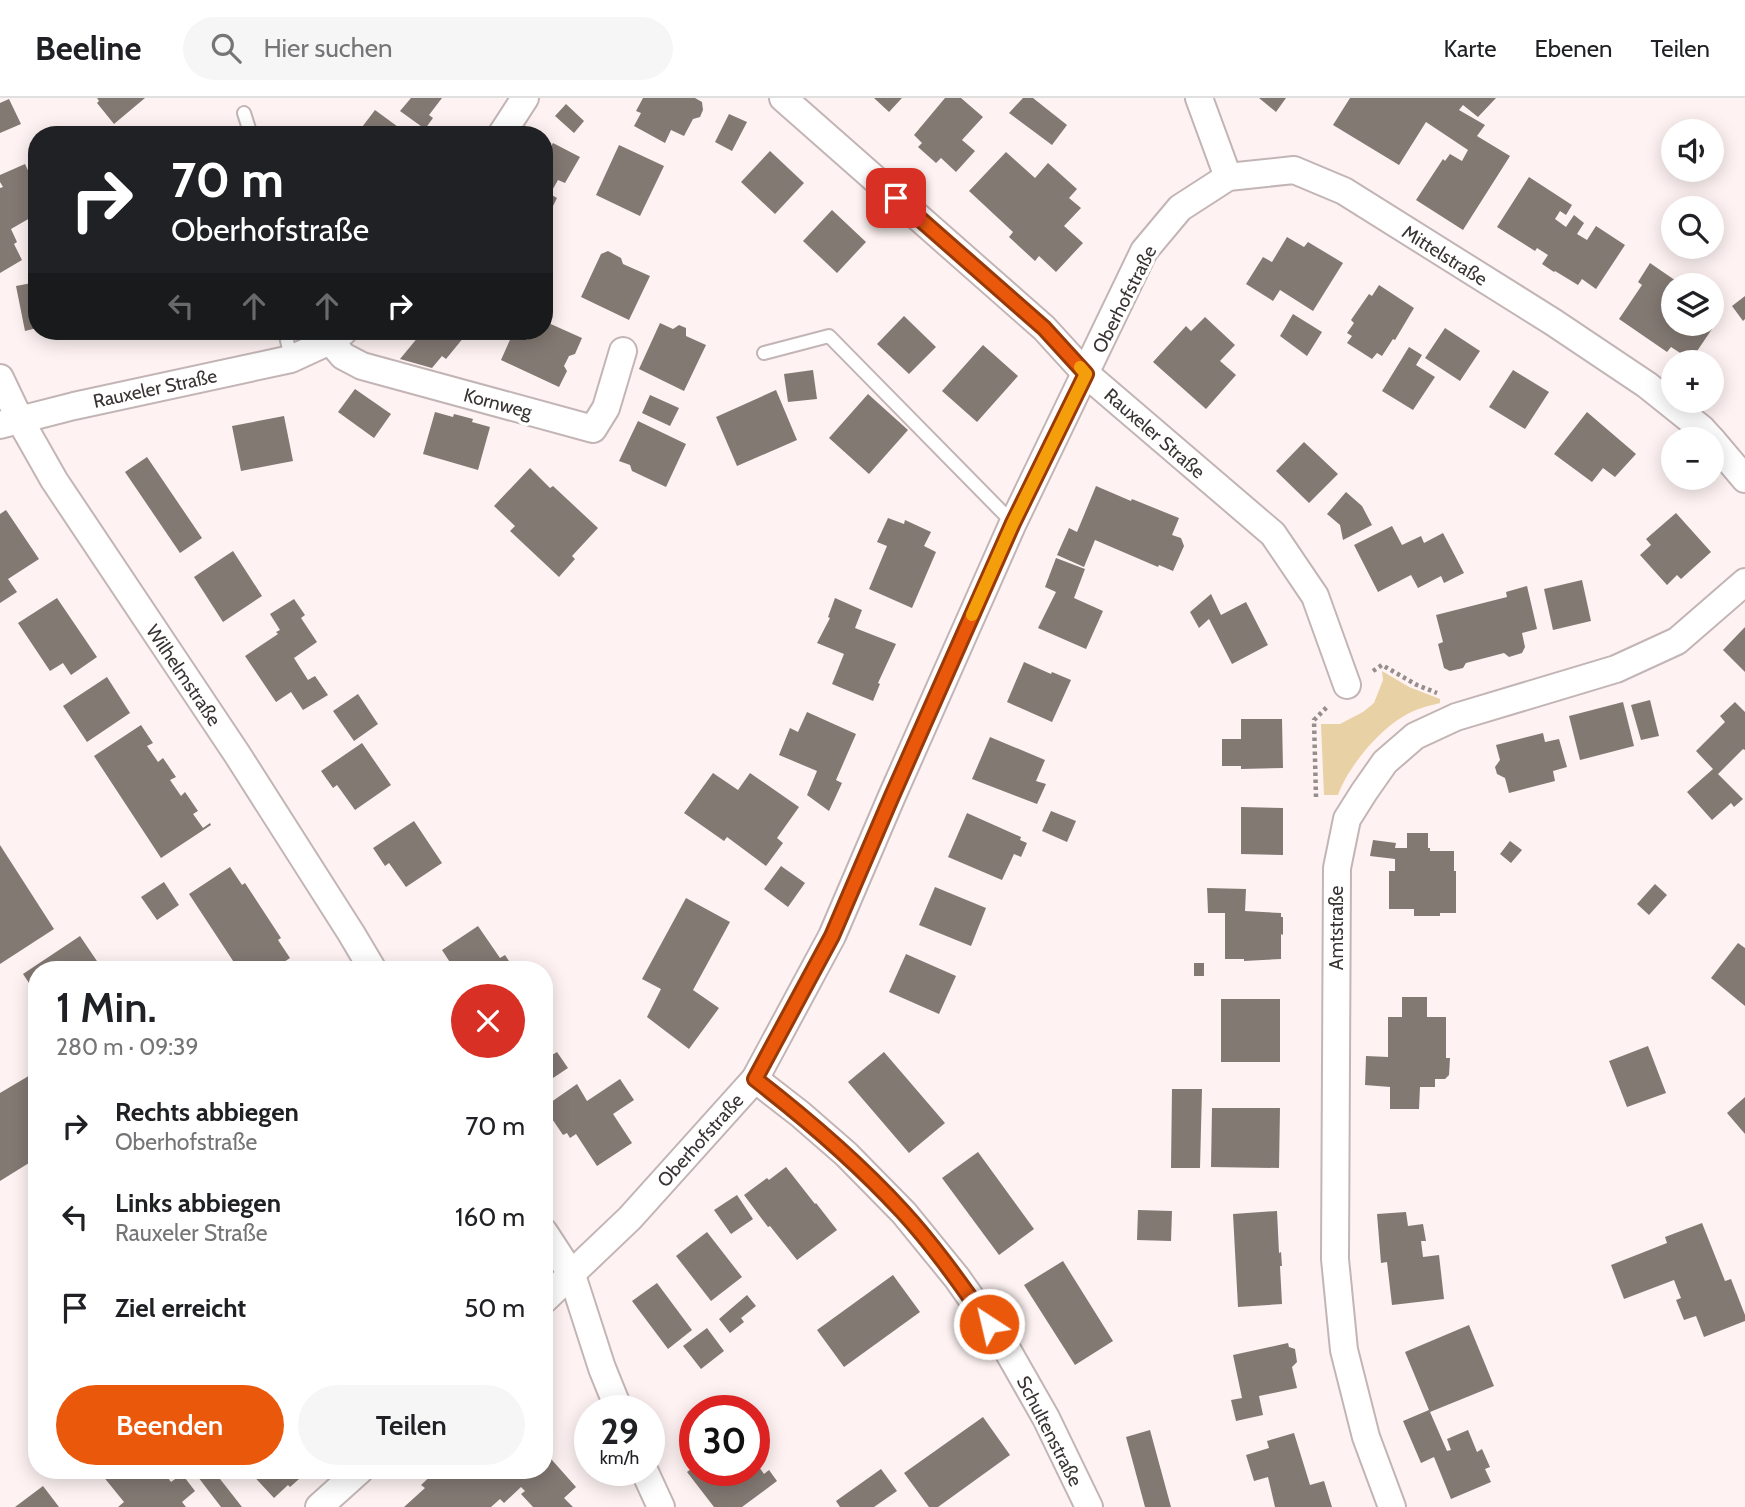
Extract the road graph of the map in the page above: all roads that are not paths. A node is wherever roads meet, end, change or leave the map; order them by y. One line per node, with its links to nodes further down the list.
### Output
1 (525, 98): 6 (street)
2 (783, 98): 14 (street, Rauxeler Straße)
3 (1199, 98): 7 (street)
4 (244, 113): 5 (lane)
5 (248, 126)
6 (507, 126)
7 (1228, 177): 14 (street, Oberhofstraße); 17 (street, Mittelstraße)
8 (287, 340): 13 (lane)
9 (329, 340): 13 (street, Rauxeler Straße)
10 (338, 340): 11 (street, Kornweg)
11 (623, 351)
12 (764, 353): 20 (lane)
13 (290, 359): 16 (street, Rauxeler Straße)
14 (1086, 374): 20 (street, Oberhofstraße); 22 (street, Rauxeler Straße)
15 (0, 378): 16 (street, Wilhelmstraße)
16 (10, 423): 23 (street, Wilhelmstraße)
17 (1700, 427)
18 (1724, 455): 19 (street, Mittelstraße)
19 (1745, 479)
20 (1013, 523): 24 (street, Oberhofstraße)
21 (1745, 582): 34 (street, Amtstraße)
22 (1347, 685)
23 (368, 961)
24 (755, 1079): 26 (street, Oberhofstraße); 33 (street, Schultenstraße)
25 (553, 1246): 26 (street)
26 (572, 1275): 27 (street, Oberhofstraße); 28 (street)
27 (553, 1292)
28 (613, 1395)
29 (350, 1479): 31 (street)
30 (651, 1486): 32 (street)
31 (319, 1507)
32 (661, 1507)
33 (1089, 1507)
34 (1392, 1507)

